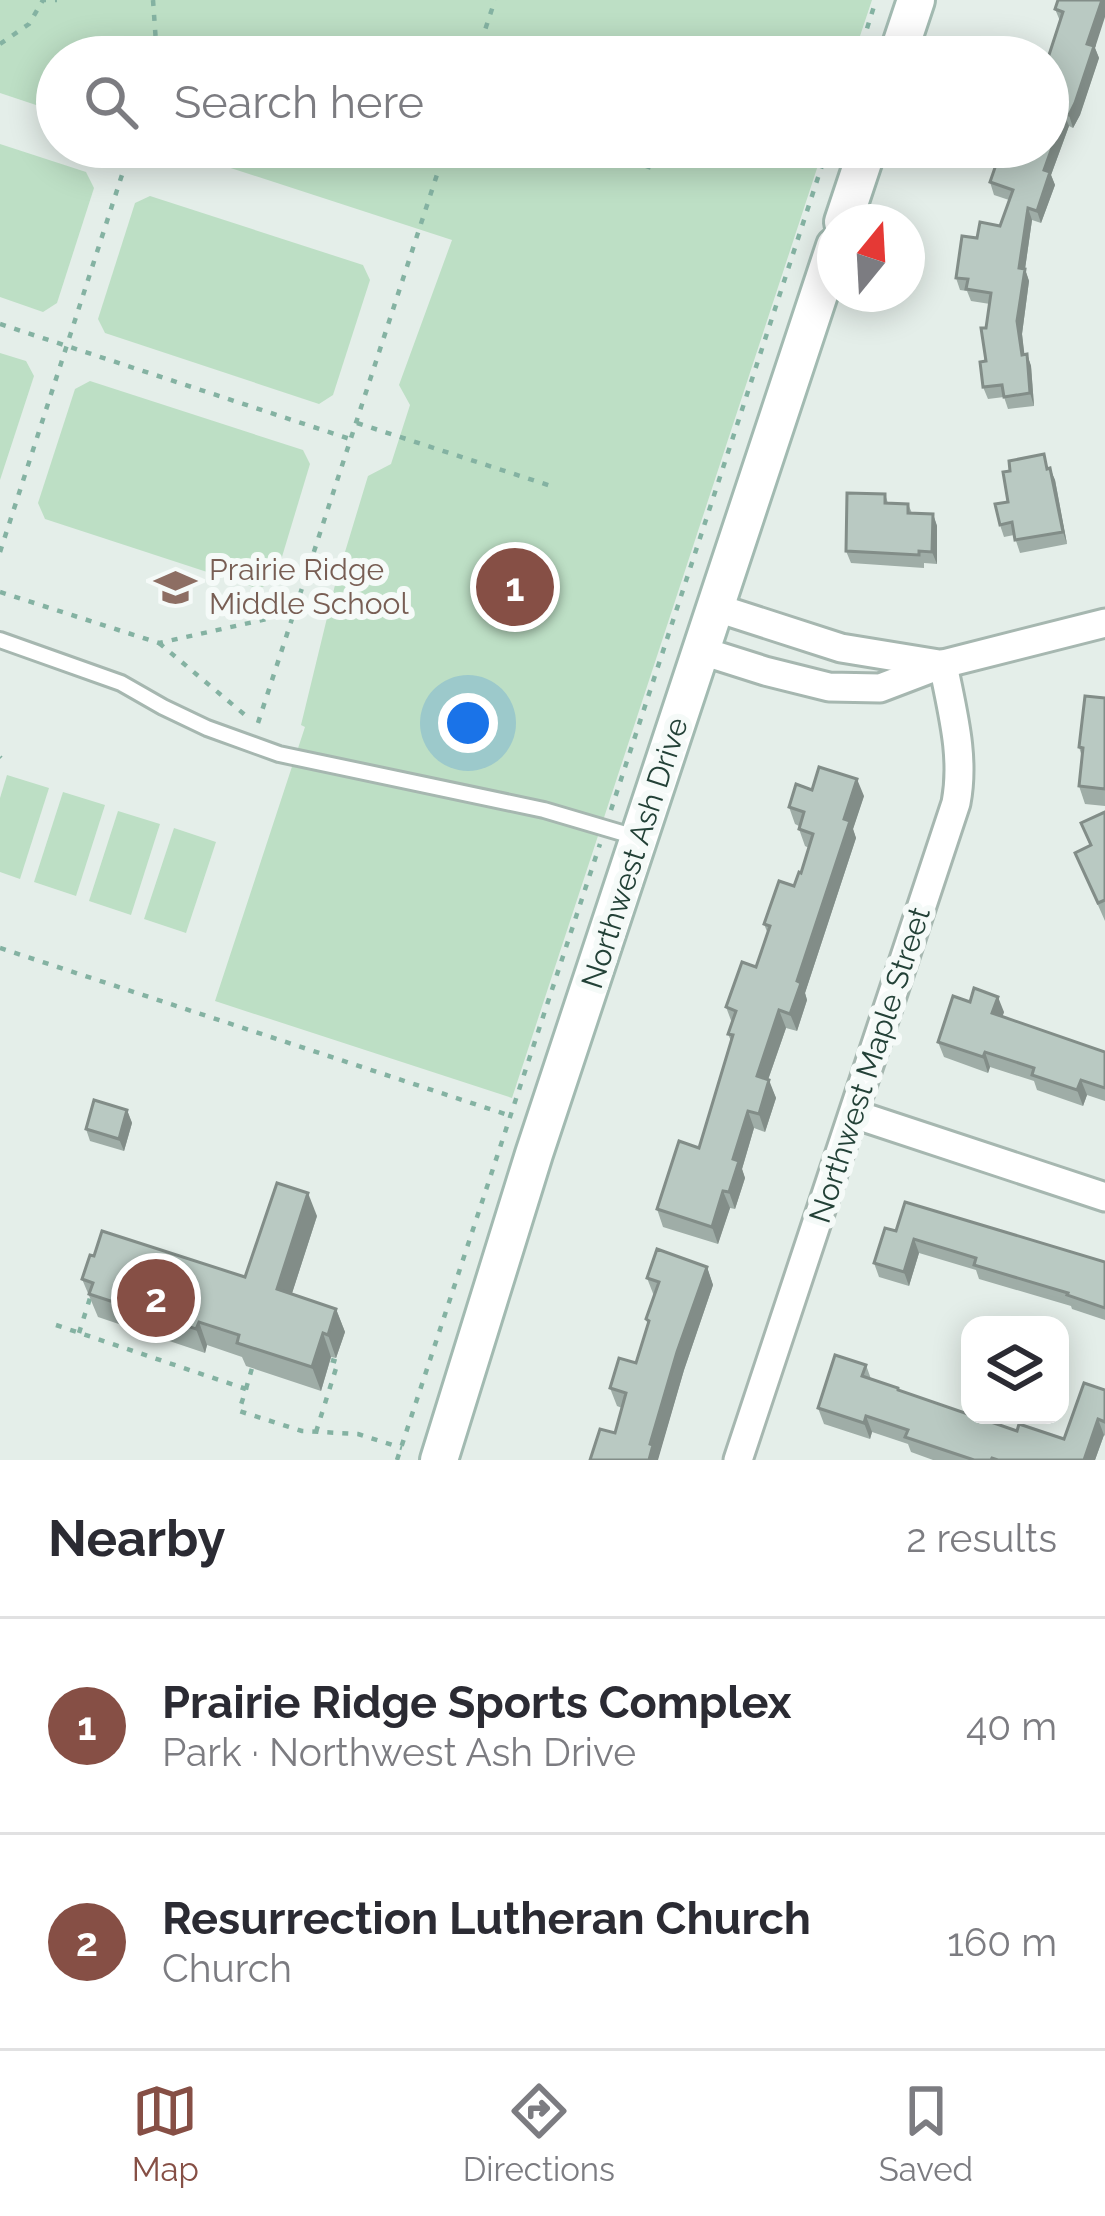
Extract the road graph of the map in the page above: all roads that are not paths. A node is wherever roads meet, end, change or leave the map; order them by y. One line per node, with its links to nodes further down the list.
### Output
1 (916, 0): 2 (street)
2 (904, 36)
3 (861, 168): 4 (street)
4 (849, 204)
5 (817, 301): 6 (street, Northwest Ash Drive)
6 (717, 608): 9 (street, Northwest Ash Drive); 10 (street)
7 (1105, 623): 10 (street)
8 (0, 640): 11 (lane)
9 (702, 651): 10 (street); 11 (street, Northwest Ash Drive)
10 (943, 664): 12 (street, Northwest Maple Street)
11 (641, 839): 14 (street, Northwest Ash Drive)
12 (854, 1114): 13 (street); 15 (street, Northwest Maple Street)
13 (1105, 1197)
14 (439, 1460)
15 (738, 1460)

